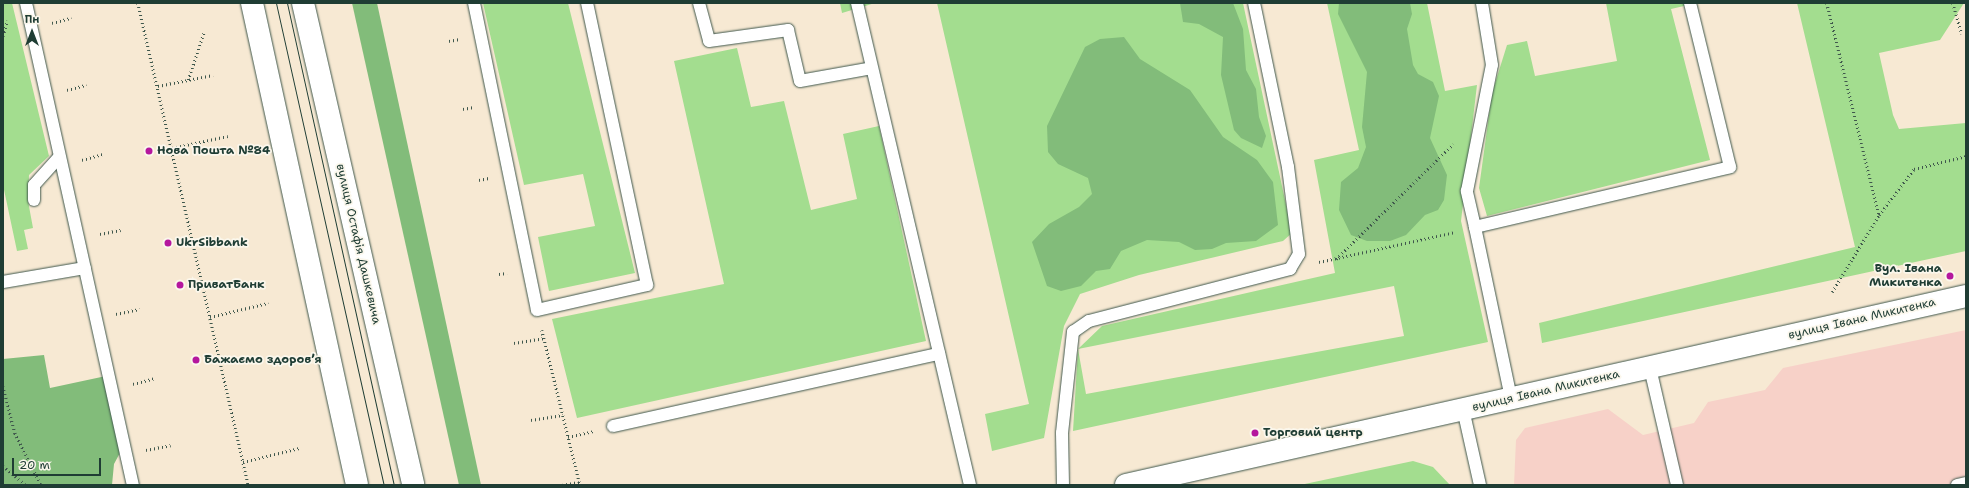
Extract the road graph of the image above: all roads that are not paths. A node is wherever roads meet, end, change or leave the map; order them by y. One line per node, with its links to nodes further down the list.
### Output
1 (26, 3): 12 (lane)
2 (252, 3): 25 (street)
3 (303, 3): 26 (street, вулиця Остафія Дашкевича)
4 (474, 3): 5 (lane)
5 (587, 3)
6 (699, 3): 11 (lane)
7 (857, 3): 11 (lane)
8 (1254, 3): 28 (lane)
9 (1482, 3): 14 (lane)
10 (1690, 3): 14 (lane)
11 (872, 68): 18 (lane)
12 (59, 157): 13 (lane); 15 (lane)
13 (34, 200)
14 (1475, 227): 20 (lane)
15 (85, 268): 16 (lane); 24 (lane)
16 (3, 282)
17 (1966, 296): 19 (street, вулиця Івана Микитенка)
18 (939, 354): 22 (lane); 27 (lane)
19 (1650, 368): 20 (street, вулиця Івана Микитенка); 31 (lane)
20 (1510, 398): 21 (street, вулиця Івана Микитенка)
21 (1463, 409): 29 (street, вулиця Івана Микитенка); 30 (lane)
22 (613, 426)
23 (1966, 483): 32 (lane)
24 (133, 485)
25 (357, 485)
26 (413, 485)
27 (970, 485)
28 (1063, 485)
29 (1126, 485)
30 (1480, 485)
31 (1677, 485)
32 (1957, 485)

